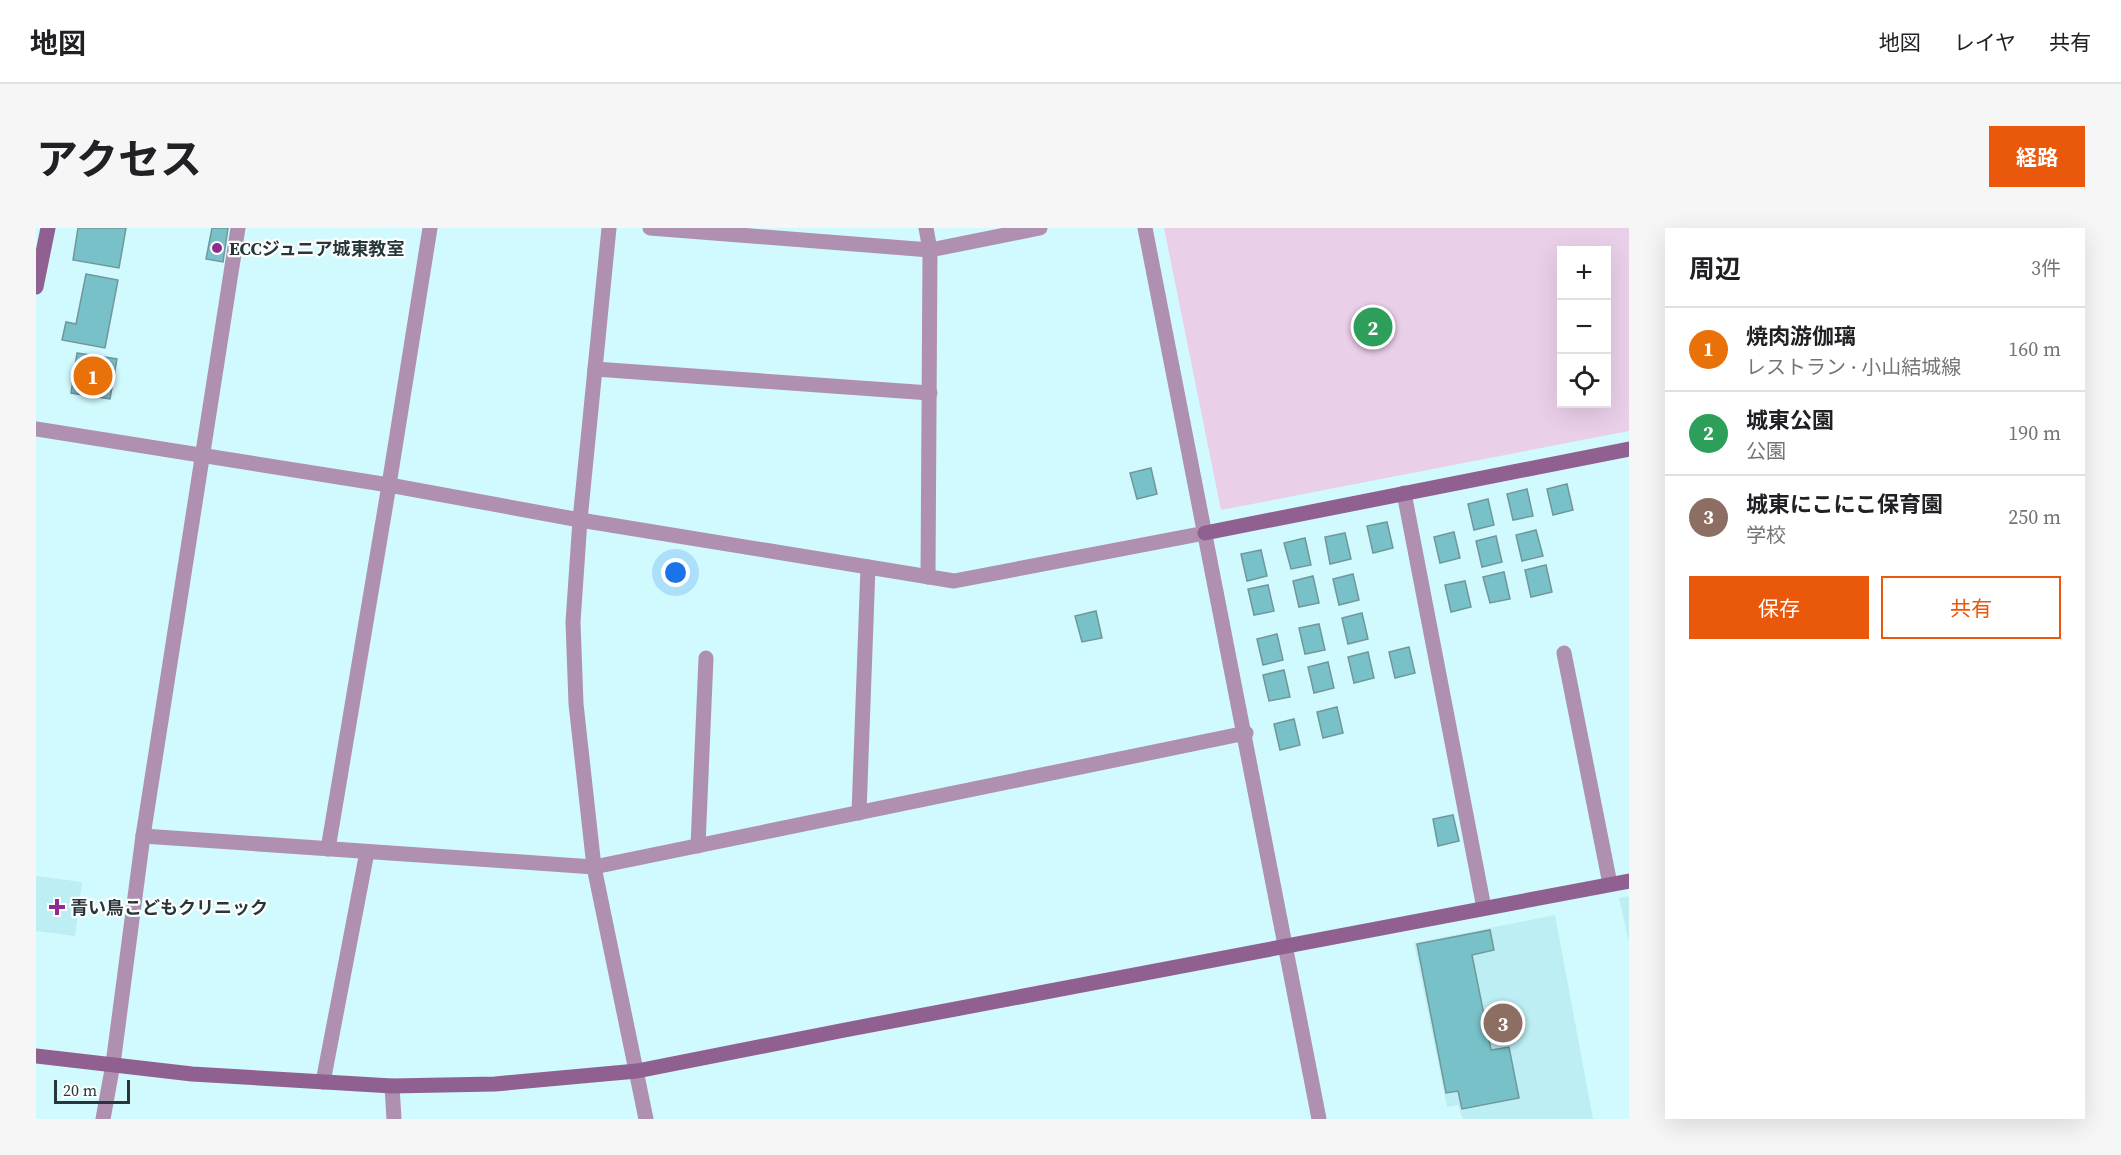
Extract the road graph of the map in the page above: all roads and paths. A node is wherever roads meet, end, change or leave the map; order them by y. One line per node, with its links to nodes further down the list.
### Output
1 (48, 228): 10 (street)
2 (238, 228): 15 (street)
3 (430, 228): 16 (street)
4 (609, 228): 11 (street)
5 (650, 228): 9 (street)
6 (926, 228): 9 (street)
7 (1040, 228): 9 (street)
8 (1145, 228): 19 (street)
9 (930, 250): 12 (street)
10 (36, 287)
11 (595, 369): 12 (street); 18 (street)
12 (930, 393): 21 (street)
13 (36, 429): 15 (street)
14 (1629, 449): 17 (street)
15 (203, 455): 16 (street); 26 (street)
16 (389, 485): 18 (street); 28 (street)
17 (1404, 493): 19 (street); 33 (street)
18 (580, 520): 20 (street); 30 (street)
19 (1204, 533): 21 (street); 24 (street)
20 (868, 567): 21 (street); 25 (street)
21 (928, 577)
22 (1564, 653): 32 (street)
23 (706, 658): 27 (street)
24 (1246, 734): 25 (street); 34 (street)
25 (859, 813): 27 (street)
26 (143, 836): 28 (street); 36 (street)
27 (698, 846): 30 (street)
28 (328, 849): 29 (street)
29 (367, 852): 30 (street); 38 (street)
30 (594, 867): 37 (street)
31 (1629, 881): 32 (street)
32 (1610, 884): 33 (street)
33 (1484, 908): 34 (street)
34 (1286, 946): 37 (street); 43 (street)
35 (36, 1056): 36 (street)
36 (113, 1065): 38 (street); 40 (street)
37 (637, 1071): 39 (street); 42 (street)
38 (323, 1082): 39 (street)
39 (392, 1086): 41 (street)
40 (103, 1119)
41 (394, 1119)
42 (646, 1119)
43 (1319, 1119)

